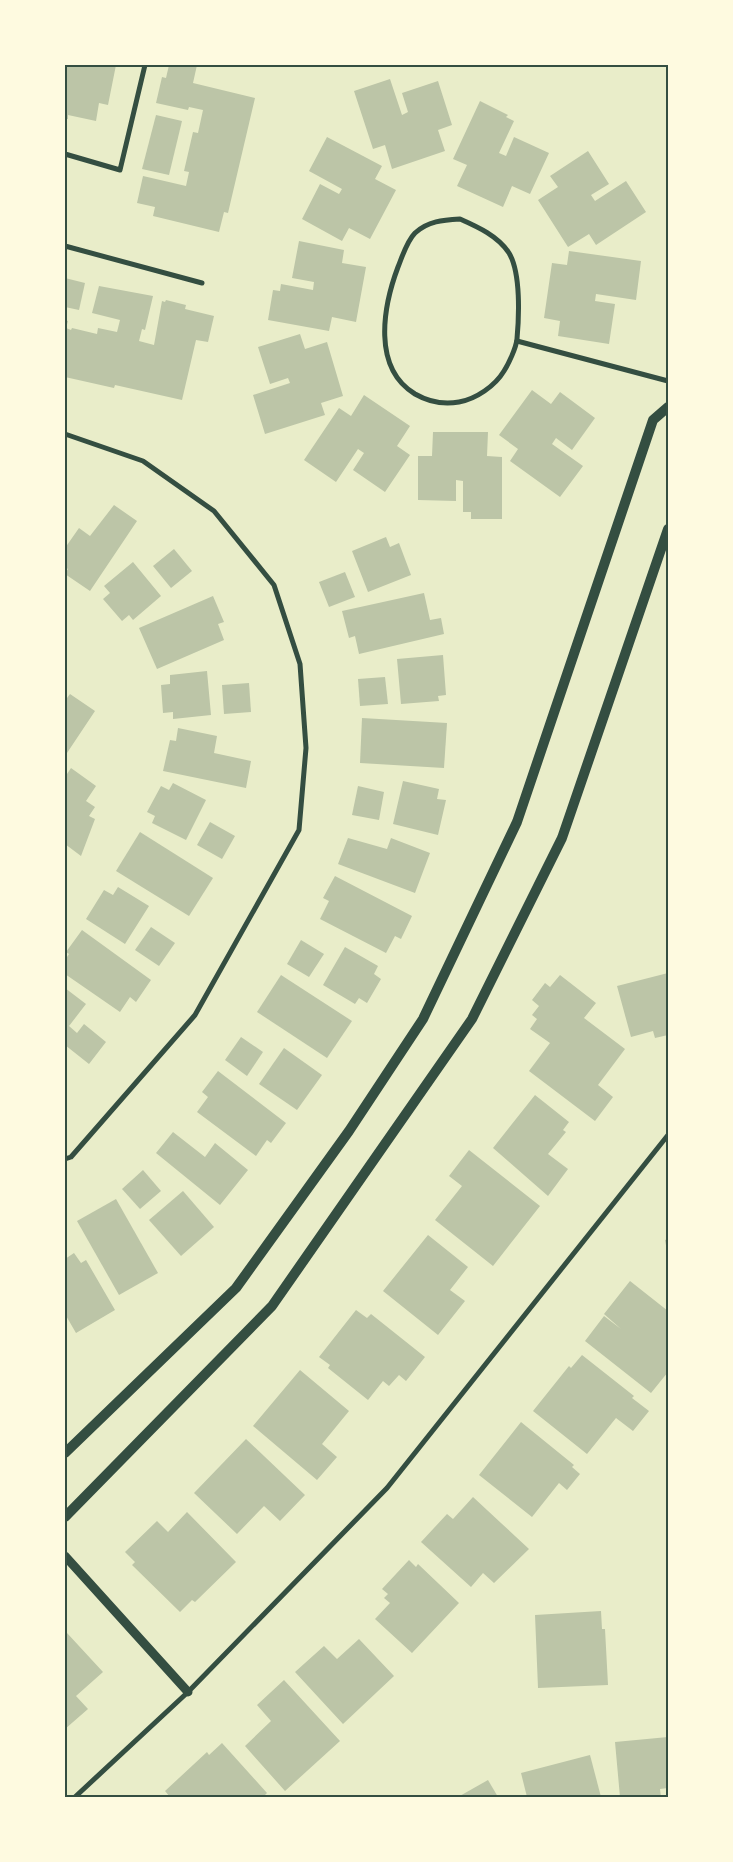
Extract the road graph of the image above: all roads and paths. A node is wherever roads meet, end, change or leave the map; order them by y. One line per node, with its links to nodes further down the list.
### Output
1 (145, 65): 2 (street)
2 (65, 154)
3 (65, 246): 4 (street)
4 (202, 283)
5 (517, 341): 5 (street); 6 (street)
6 (668, 381)
7 (668, 407): 12 (main road)
8 (65, 434): 11 (street)
9 (668, 529): 13 (main road)
10 (668, 1135): 15 (street)
11 (65, 1159)
12 (65, 1453)
13 (65, 1517)
14 (65, 1556): 15 (street)
15 (188, 1692): 16 (street)
16 (75, 1797)

